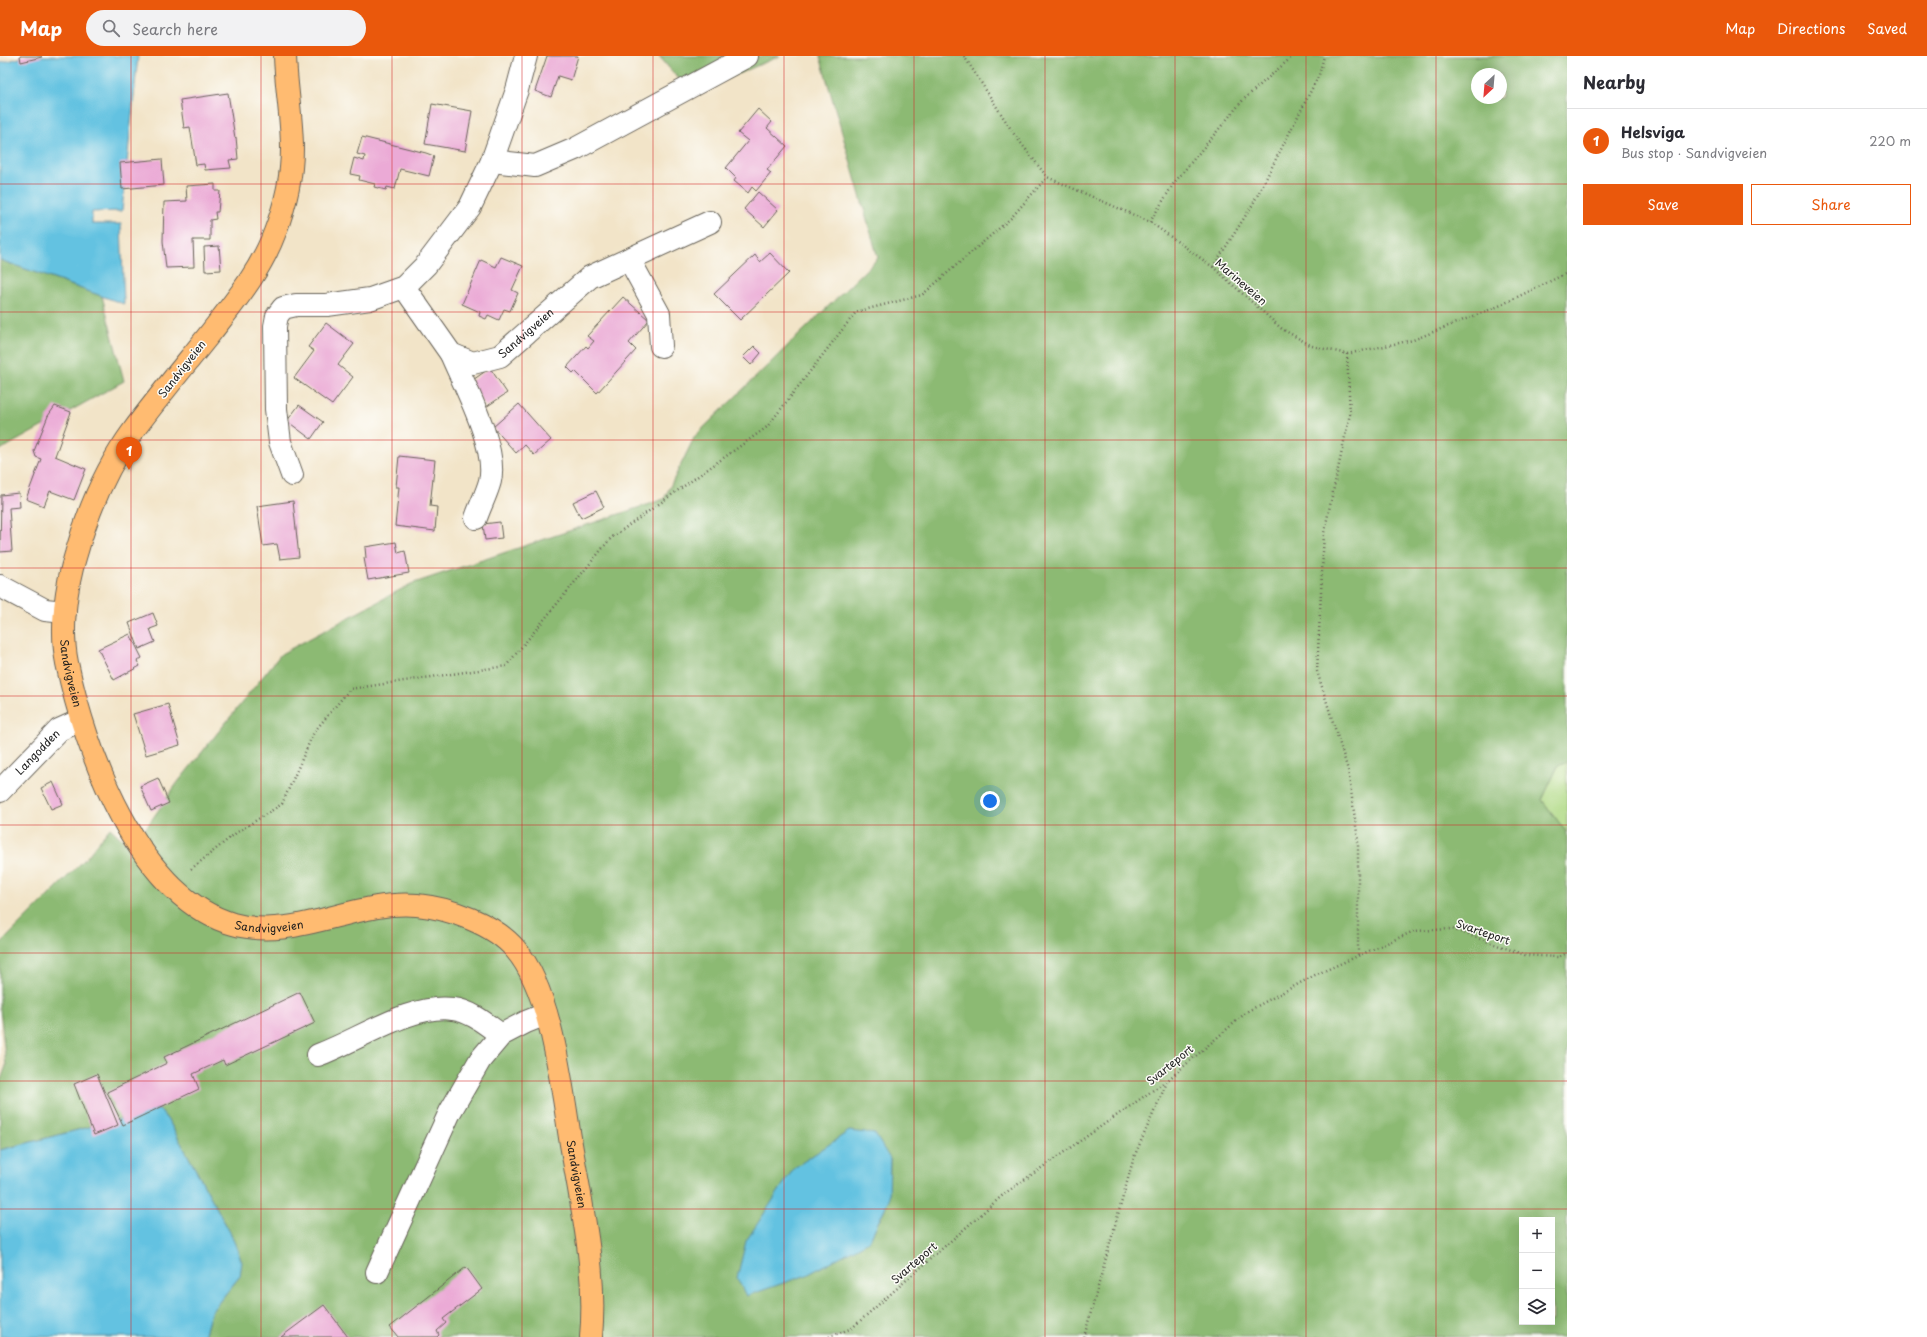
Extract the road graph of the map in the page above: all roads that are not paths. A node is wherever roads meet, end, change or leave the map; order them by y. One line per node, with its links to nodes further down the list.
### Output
1 (285, 56): 13 (main road, Sandvigveien)
2 (526, 56): 4 (street)
3 (747, 56): 4 (street)
4 (492, 161): 7 (street)
5 (710, 222): 6 (street, Sandvigveien)
6 (629, 259): 8 (street); 9 (street, Sandvigveien)
7 (404, 287): 9 (street); 10 (street)
8 (661, 346)
9 (451, 354): 11 (street)
10 (292, 475)
11 (476, 518)
12 (0, 586): 13 (street)
13 (65, 612): 14 (main road, Sandvigveien)
14 (81, 720): 15 (street, Langodden); 16 (main road, Sandvigveien)
15 (0, 791)
16 (546, 1014): 17 (street); 20 (main road, Sandvigveien)
17 (501, 1035): 18 (street); 19 (street)
18 (318, 1055)
19 (376, 1272)
20 (591, 1337)

